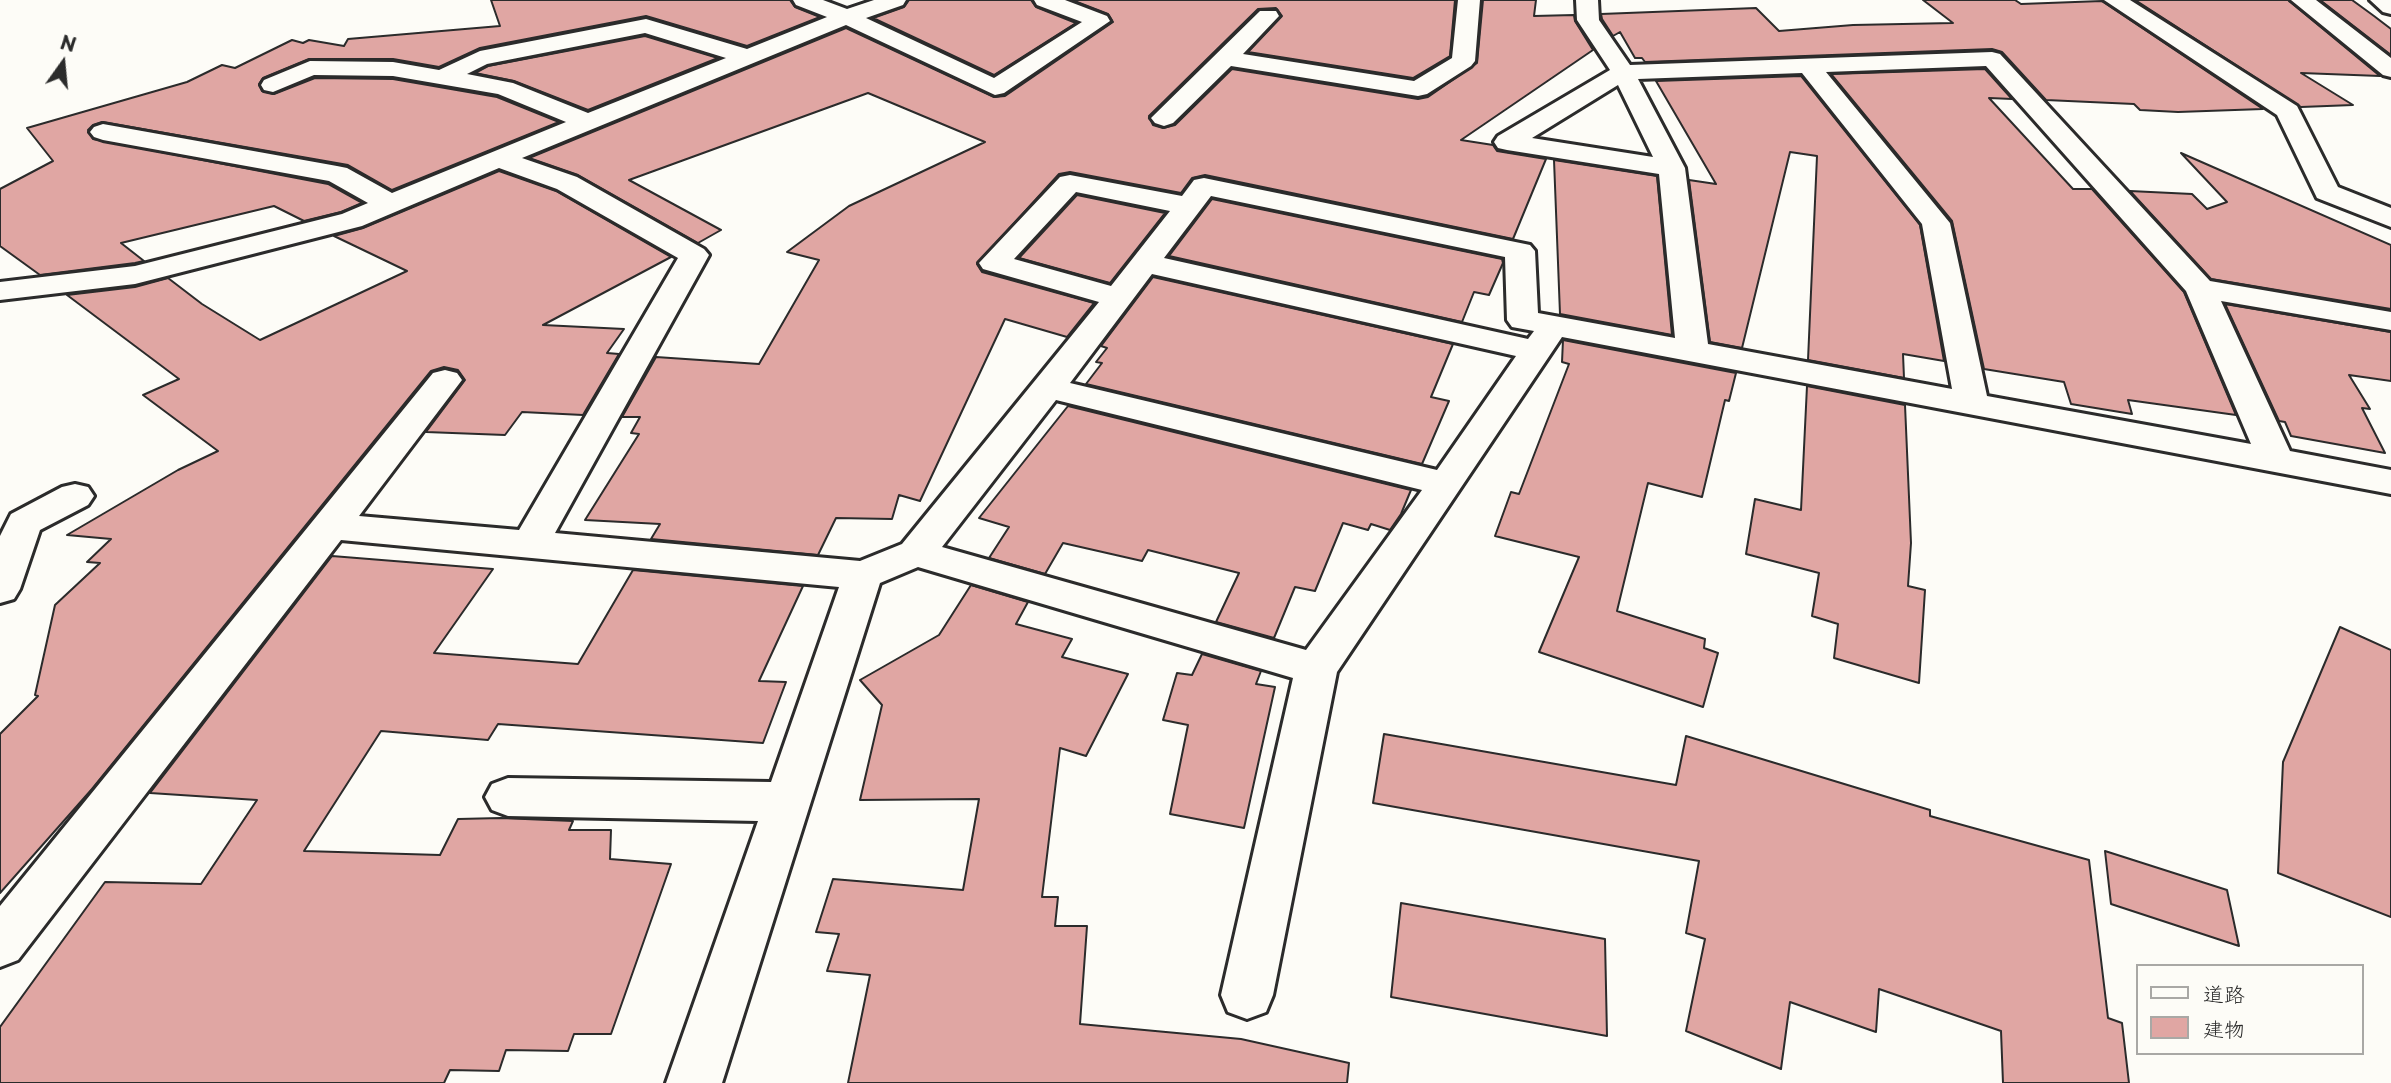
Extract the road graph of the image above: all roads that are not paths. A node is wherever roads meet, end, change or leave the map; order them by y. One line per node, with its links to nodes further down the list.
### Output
1 (804, 0): 11 (street)
2 (895, 0): 11 (street)
3 (1045, 0): 11 (street)
4 (1469, 0): 13 (street)
5 (1587, 0): 16 (street)
6 (2115, 0): 26 (street)
7 (2302, 0): 15 (street)
8 (2381, 0): 9 (street)
9 (2391, 7)
10 (1268, 16): 13 (street)
11 (847, 17): 12 (street)
12 (748, 57): 17 (street); 20 (street)
13 (1226, 58): 19 (street)
14 (1808, 65): 16 (street); 28 (street); 36 (street)
15 (2391, 70)
16 (1623, 72): 23 (street); 23 (street)
17 (442, 78): 18 (street); 20 (street)
18 (273, 85)
19 (1164, 118)
20 (588, 122): 22 (street)
21 (103, 132): 24 (street)
22 (498, 159): 24 (street); 42 (street)
23 (1672, 168): 33 (street)
24 (390, 204): 29 (street)
25 (1189, 206): 27 (street); 30 (street); 32 (street)
26 (2391, 218)
27 (1145, 263): 30 (street); 32 (street)
28 (2200, 288): 31 (street); 37 (street)
29 (0, 291)
30 (1118, 298): 35 (street)
31 (2391, 321)
32 (1545, 338): 33 (street); 39 (street)
33 (1693, 351): 36 (street)
34 (445, 380): 41 (street)
35 (1048, 388): 39 (street); 43 (street)
36 (1972, 404): 37 (street)
37 (2276, 461): 38 (street)
38 (2391, 482)
39 (1446, 484): 46 (street)
40 (75, 496): 45 (street)
41 (331, 526): 42 (street); 49 (street)
42 (530, 544): 44 (street)
43 (916, 552): 44 (street); 46 (street)
44 (863, 575): 48 (street)
45 (0, 589)
46 (1315, 669): 50 (street)
47 (508, 797): 48 (street)
48 (788, 802): 51 (street)
49 (0, 944)
50 (1247, 995)
51 (694, 1083)

